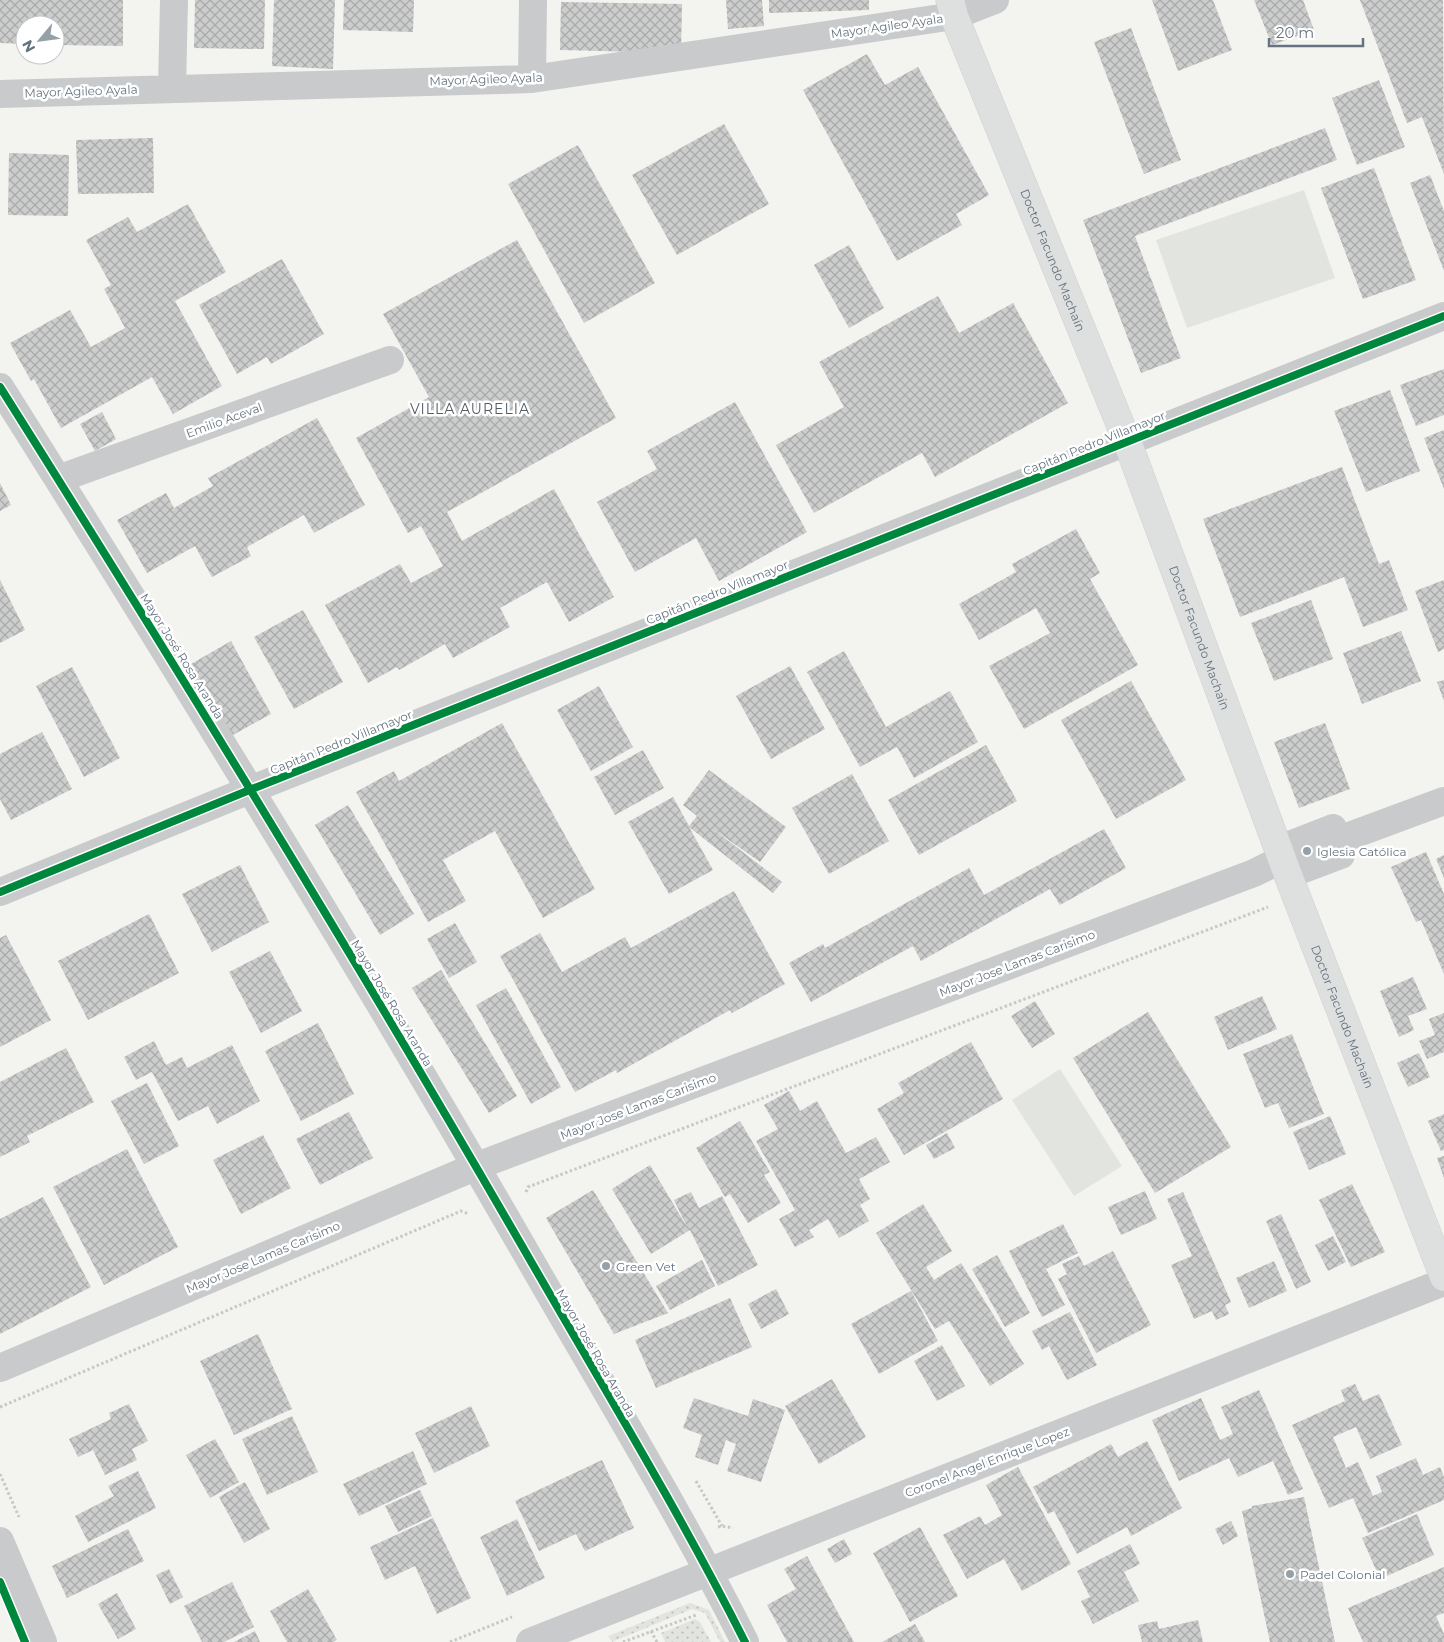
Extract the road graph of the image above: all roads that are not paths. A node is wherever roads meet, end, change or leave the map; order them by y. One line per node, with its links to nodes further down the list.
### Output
1 (174, 0): 6 (street)
2 (533, 0): 5 (street)
3 (995, 0): 4 (street, Mayor Agileo Ayala)
4 (952, 8): 5 (street, Mayor Agileo Ayala); 11 (main road, Doctor Facundo Machaín)
5 (532, 79): 6 (street, Mayor Agileo Ayala)
6 (172, 88): 7 (street, Mayor Agileo Ayala)
7 (0, 94)
8 (1444, 316): 11 (street, Capitán Pedro Villamayor)
9 (390, 360): 12 (street, Emilio Aceval)
10 (0, 387): 12 (street, Mayor José Rosa Aranda)
11 (1127, 441): 13 (street, Capitán Pedro Villamayor); 15 (main road, Doctor Facundo Machaín)
12 (58, 479): 13 (street, Mayor José Rosa Aranda)
13 (252, 789): 16 (street, Capitán Pedro Villamayor); 17 (street, Mayor José Rosa Aranda)
14 (1444, 801): 15 (street, Mayor Jose Lamas Carisimo)
15 (1283, 861): 17 (street, Mayor Jose Lamas Carisimo); 18 (main road, Doctor Facundo Machaín)
16 (0, 892)
17 (477, 1166): 20 (street, Mayor Jose Lamas Carisimo); 22 (street, Mayor José Rosa Aranda)
18 (1444, 1277)
19 (1444, 1282): 22 (street, Coronel Angel Enrique Lopez)
20 (0, 1368)
21 (0, 1541): 23 (street)
22 (709, 1571): 24 (street, Coronel Angel Enrique Lopez); 25 (street, Mayor José Rosa Aranda)
23 (42, 1642)
24 (530, 1642)
25 (745, 1642)

